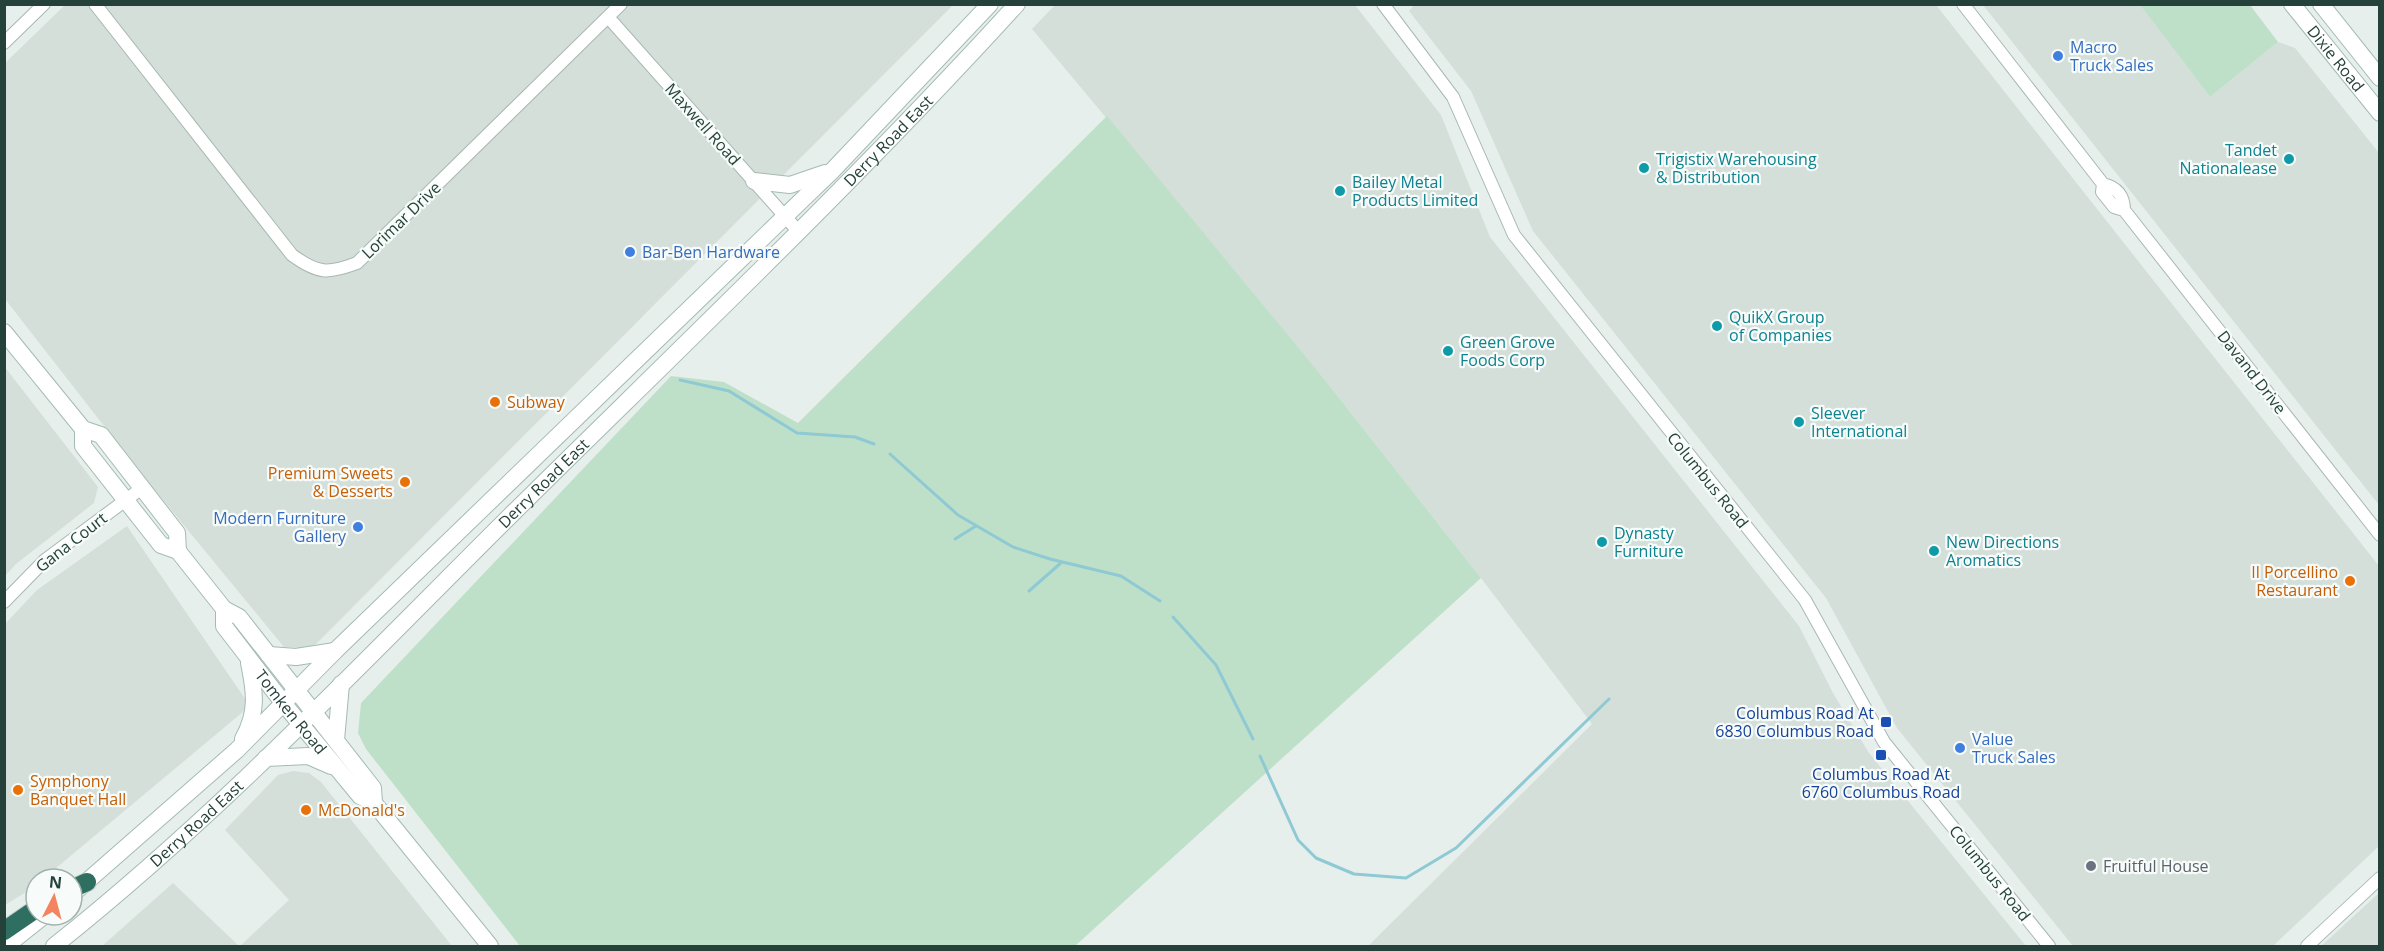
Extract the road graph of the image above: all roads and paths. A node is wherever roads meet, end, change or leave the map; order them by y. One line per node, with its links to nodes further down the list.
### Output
1 (44, 4): 11 (street)
2 (95, 4): 10 (street, Lorimar Drive)
3 (621, 4): 10 (street, Lorimar Drive)
4 (990, 4): 14 (main road, Derry Road East)
5 (1017, 4): 17 (main road, Derry Road East)
6 (1963, 4): 22 (street, Davand Drive)
7 (2292, 4): 13 (main road, Dixie Road)
8 (2321, 4): 12 (main road, Dixie Road)
9 (1387, 6): 45 (street, Columbus Road)
10 (608, 17): 15 (street, Maxwell Road)
11 (4, 43)
12 (2379, 78)
13 (2379, 113)
14 (832, 171): 15 (main road); 16 (main road, Derry Road East)
15 (754, 181): 16 (street, Maxwell Road)
16 (784, 215): 17 (street, Maxwell Road); 26 (main road, Derry Road East)
17 (798, 231): 29 (main road, Derry Road East)
18 (4, 332): 19 (main road, Tomken Road)
19 (83, 429): 20 (main road, Tomken Road); 21 (main road, Tomken Road)
20 (142, 488): 21 (street, Gana Court); 23 (main road, Tomken Road)
21 (126, 499): 23 (main road, Tomken Road); 24 (street, Gana Court)
22 (2379, 535)
23 (178, 551): 25 (main road, Tomken Road)
24 (4, 602)
25 (224, 609): 27 (main road, Tomken Road); 28 (main road, Tomken Road)
26 (335, 651): 27 (main road); 30 (main road, Derry Road East)
27 (268, 655): 30 (main road, Tomken Road)
28 (247, 656): 30 (main road, Tomken Road); 33 (main road)
29 (341, 684): 31 (main road, Derry Road East); 32 (main road)
30 (290, 698): 31 (main road, Tomken Road); 33 (main road, Derry Road East)
31 (305, 718): 32 (main road, Tomken Road); 34 (main road, Derry Road East); 35 (main road, Tomken Road)
32 (336, 740): 36 (main road, Tomken Road)
33 (237, 750): 38 (main road, Derry Road East)
34 (266, 758): 35 (main road); 43 (main road, Derry Road East)
35 (334, 767): 36 (main road, Tomken Road)
36 (374, 803): 44 (main road, Tomken Road)
37 (2379, 878): 46 (street)
38 (84, 882)
39 (24, 917): 41 (highway)
40 (30, 927): 42 (main road)
41 (4, 931)
42 (6, 946)
43 (54, 946)
44 (490, 946)
45 (2049, 946)
46 (2307, 946)

